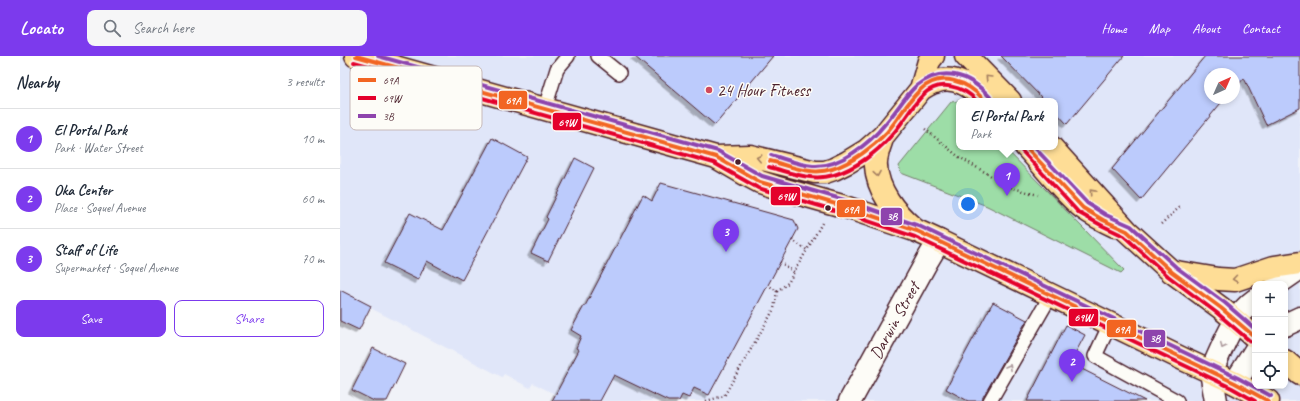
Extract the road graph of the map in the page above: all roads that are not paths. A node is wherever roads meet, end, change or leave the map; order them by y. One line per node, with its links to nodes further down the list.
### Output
1 (356, 56): 6 (main road)
2 (568, 56): 12 (lane)
3 (598, 56): 7 (lane)
4 (933, 56): 8 (main road)
5 (966, 56): 11 (main road, one-way to 5)
6 (392, 66)
7 (619, 74)
8 (921, 89): 10 (main road); 13 (main road)
9 (482, 91): 12 (main road)
10 (982, 98)
11 (1007, 98)
12 (545, 108): 16 (main road)
13 (883, 136): 16 (main road, one-way to 16); 17 (main road, one-way to 17)
14 (1029, 150): 18 (main road)
15 (1055, 150): 18 (main road, one-way to 15)
16 (716, 157): 17 (main road)
17 (917, 231): 19 (main road)
18 (1127, 231): 22 (main road)
19 (939, 241): 24 (main road); 36 (street, Darwin Street)
20 (1300, 263): 22 (main road, one-way to 22)
21 (1300, 268): 23 (street)
22 (1172, 272): 27 (main road)
23 (1281, 281)
24 (1051, 295): 28 (main road); 37 (lane, one-way to 24)
25 (1252, 302): 27 (street)
26 (1300, 318): 29 (street)
27 (1236, 320): 30 (main road); 33 (street, one-way to 33)
28 (1110, 324): 33 (main road); 38 (lane)
29 (1288, 324)
30 (1252, 334)
31 (1254, 353): 35 (street)
32 (1288, 364): 34 (main road)
33 (1211, 372): 35 (main road); 39 (street)
34 (1300, 374)
35 (1235, 383): 39 (street); 40 (main road)
36 (850, 401)
37 (990, 401)
38 (1177, 401)
39 (1216, 401)
40 (1268, 401)

